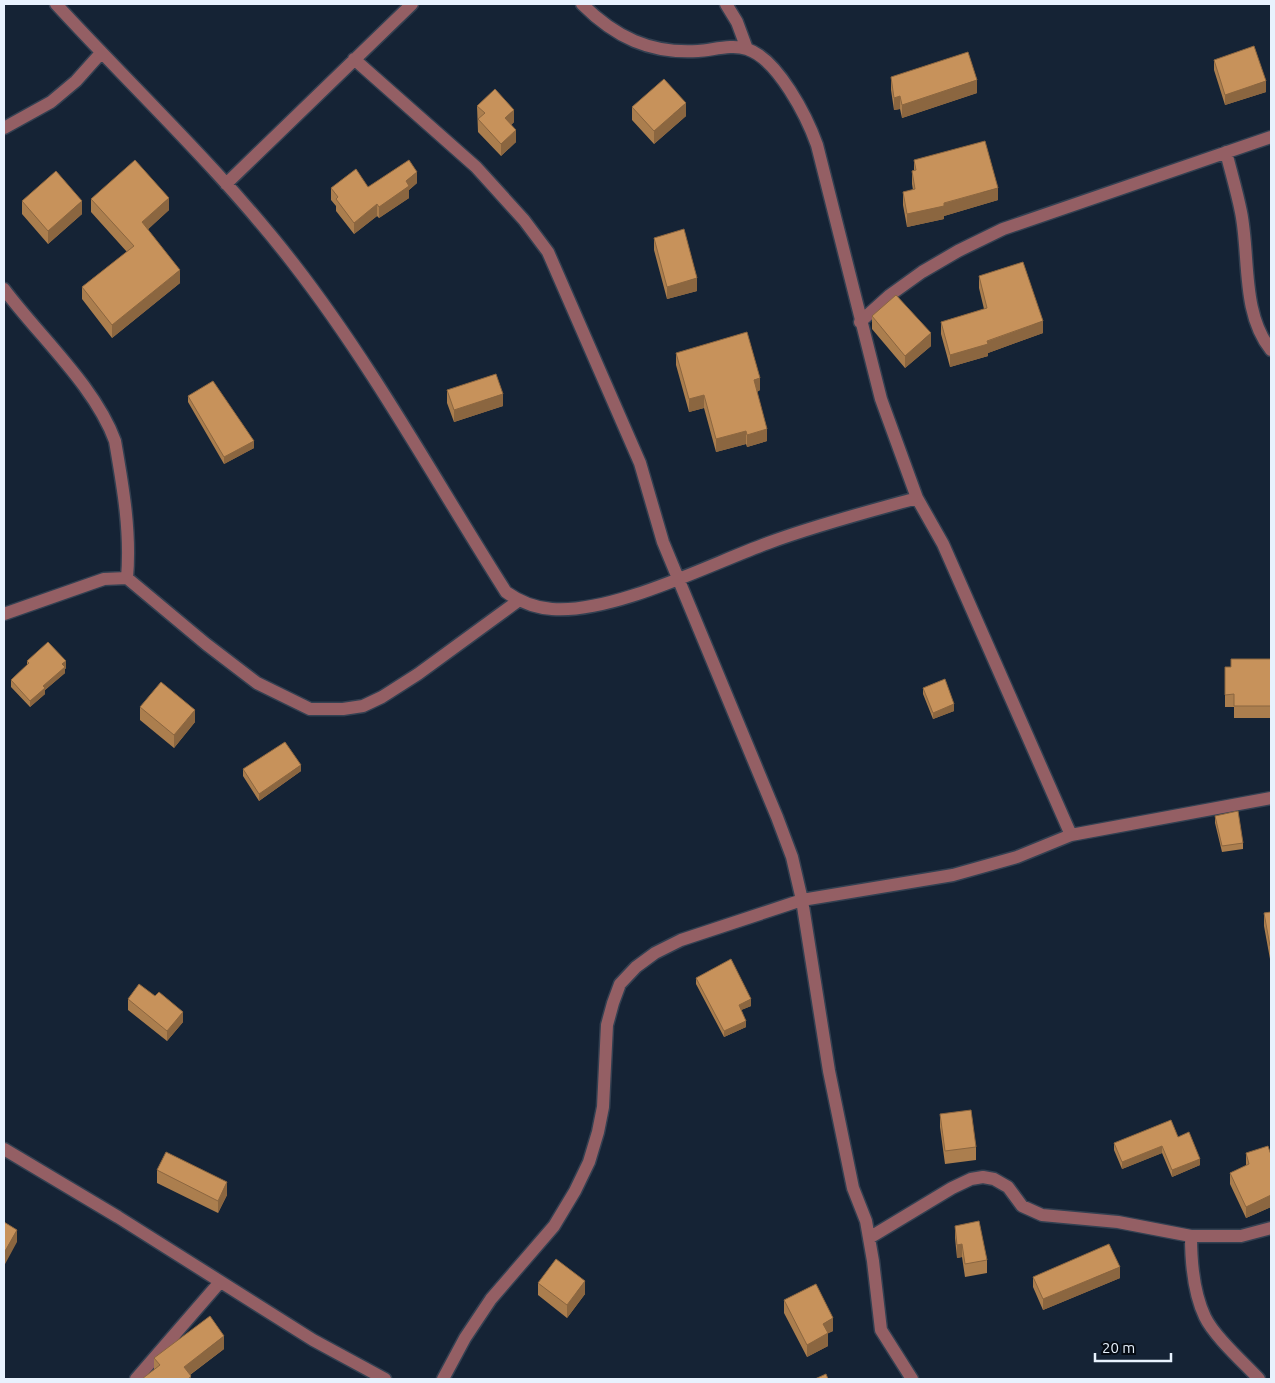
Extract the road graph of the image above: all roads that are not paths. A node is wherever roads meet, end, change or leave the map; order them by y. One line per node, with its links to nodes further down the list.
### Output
1 (56, 4): 6 (street)
2 (412, 4): 7 (street)
3 (582, 4): 5 (street)
4 (726, 4): 5 (street)
5 (747, 49): 13 (street)
6 (101, 53): 8 (street); 11 (street)
7 (354, 59): 11 (street); 17 (street)
8 (4, 128)
9 (1271, 137): 10 (street)
10 (1226, 152): 13 (street); 14 (street)
11 (226, 184): 18 (street)
12 (4, 289): 16 (street)
13 (860, 322): 15 (street)
14 (1271, 350)
15 (917, 498): 17 (street); 21 (street)
16 (127, 578): 18 (street); 19 (street)
17 (679, 578): 18 (street); 22 (street)
18 (518, 600)
19 (4, 614)
20 (1271, 798): 21 (street)
21 (1071, 835): 22 (street)
22 (802, 900): 26 (street); 30 (street)
23 (4, 1149): 27 (street)
24 (1271, 1228): 25 (street)
25 (1191, 1236): 26 (street); 32 (street)
26 (869, 1238): 31 (street)
27 (220, 1282): 28 (street); 29 (street)
28 (136, 1379)
29 (385, 1379)
30 (444, 1379)
31 (912, 1379)
32 (1259, 1379)

